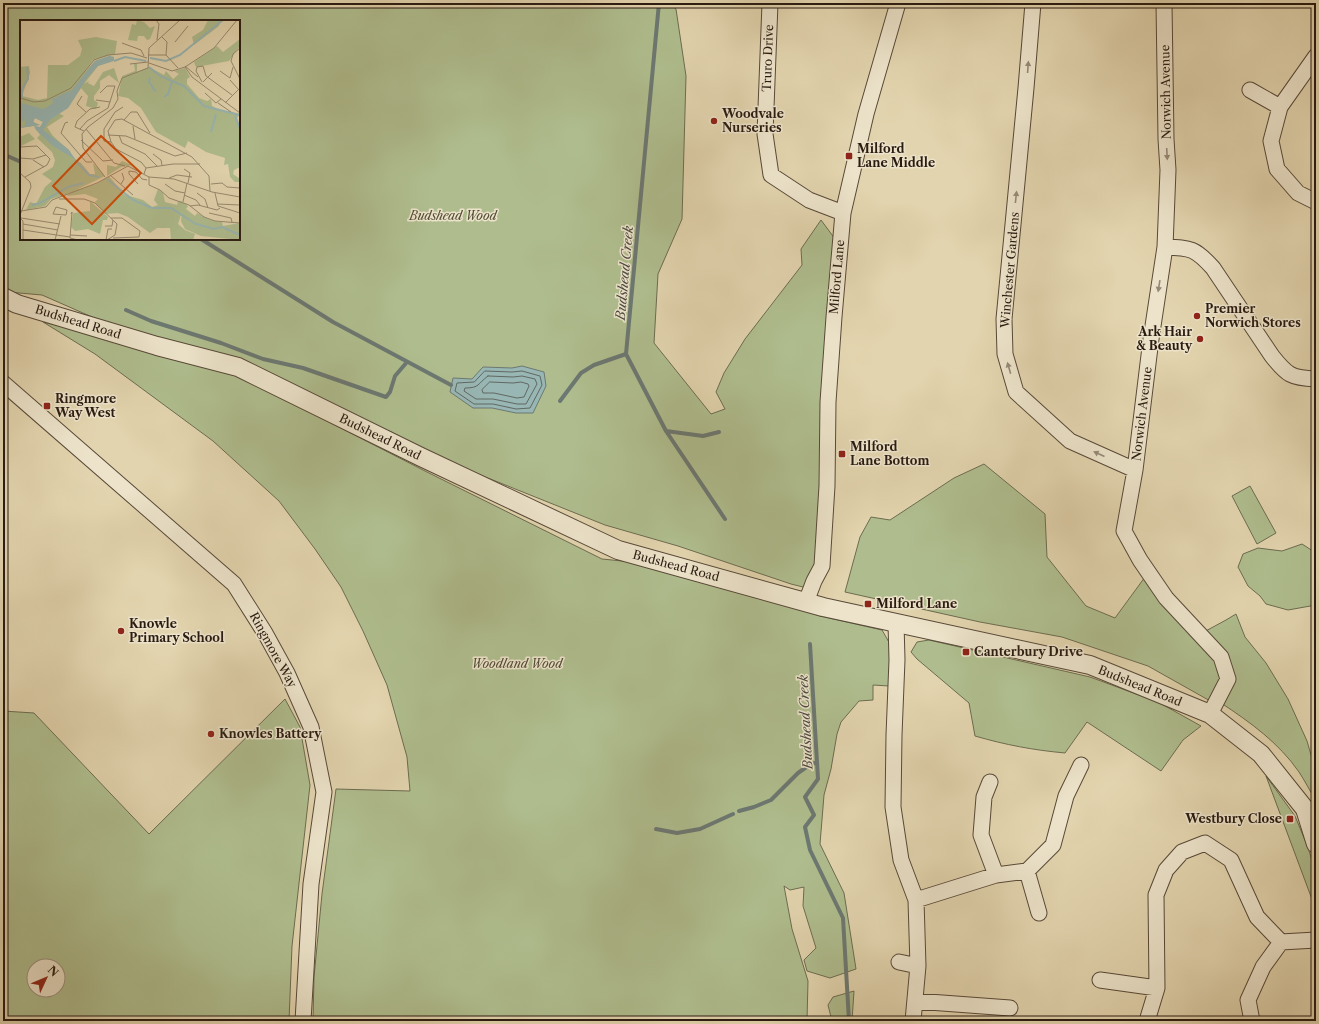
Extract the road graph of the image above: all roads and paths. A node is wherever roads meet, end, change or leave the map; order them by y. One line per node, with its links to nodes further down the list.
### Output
1 (770, 3): 9 (street, Truro Drive)
2 (898, 3): 9 (street, Milford Lane)
3 (1033, 3): 14 (street, Winchester Gardens, one-way to 3)
4 (1164, 3): 10 (street, Norwich Avenue, one-way to 10)
5 (1316, 56): 7 (street)
6 (1250, 90): 7 (street)
7 (1280, 106): 8 (street)
8 (1316, 202)
9 (843, 213): 15 (street, Milford Lane)
10 (1165, 247): 12 (street); 14 (street, Norwich Avenue, one-way to 14)
11 (3, 297): 15 (street, Budshead Road)
12 (1316, 380)
13 (3, 383): 33 (street, Ringmore Way)
14 (1135, 470): 17 (street, Norwich Avenue)
15 (806, 602): 16 (street, Budshead Road)
16 (896, 623): 17 (street, Budshead Road); 23 (street)
17 (1210, 714): 20 (street, Budshead Road)
18 (1081, 765): 21 (street)
19 (990, 782): 22 (street)
20 (1316, 844)
21 (1027, 871): 22 (street); 24 (street)
22 (996, 875): 23 (street)
23 (916, 900): 28 (street)
24 (1039, 914)
25 (1316, 940): 26 (street)
26 (1281, 942): 30 (street); 36 (street)
27 (899, 962): 28 (street)
28 (918, 966): 31 (street)
29 (1100, 980): 30 (street)
30 (1157, 988): 35 (street)
31 (915, 1001): 32 (street); 34 (street)
32 (1010, 1008)
33 (303, 1021)
34 (913, 1021)
35 (1147, 1021)
36 (1252, 1021)

